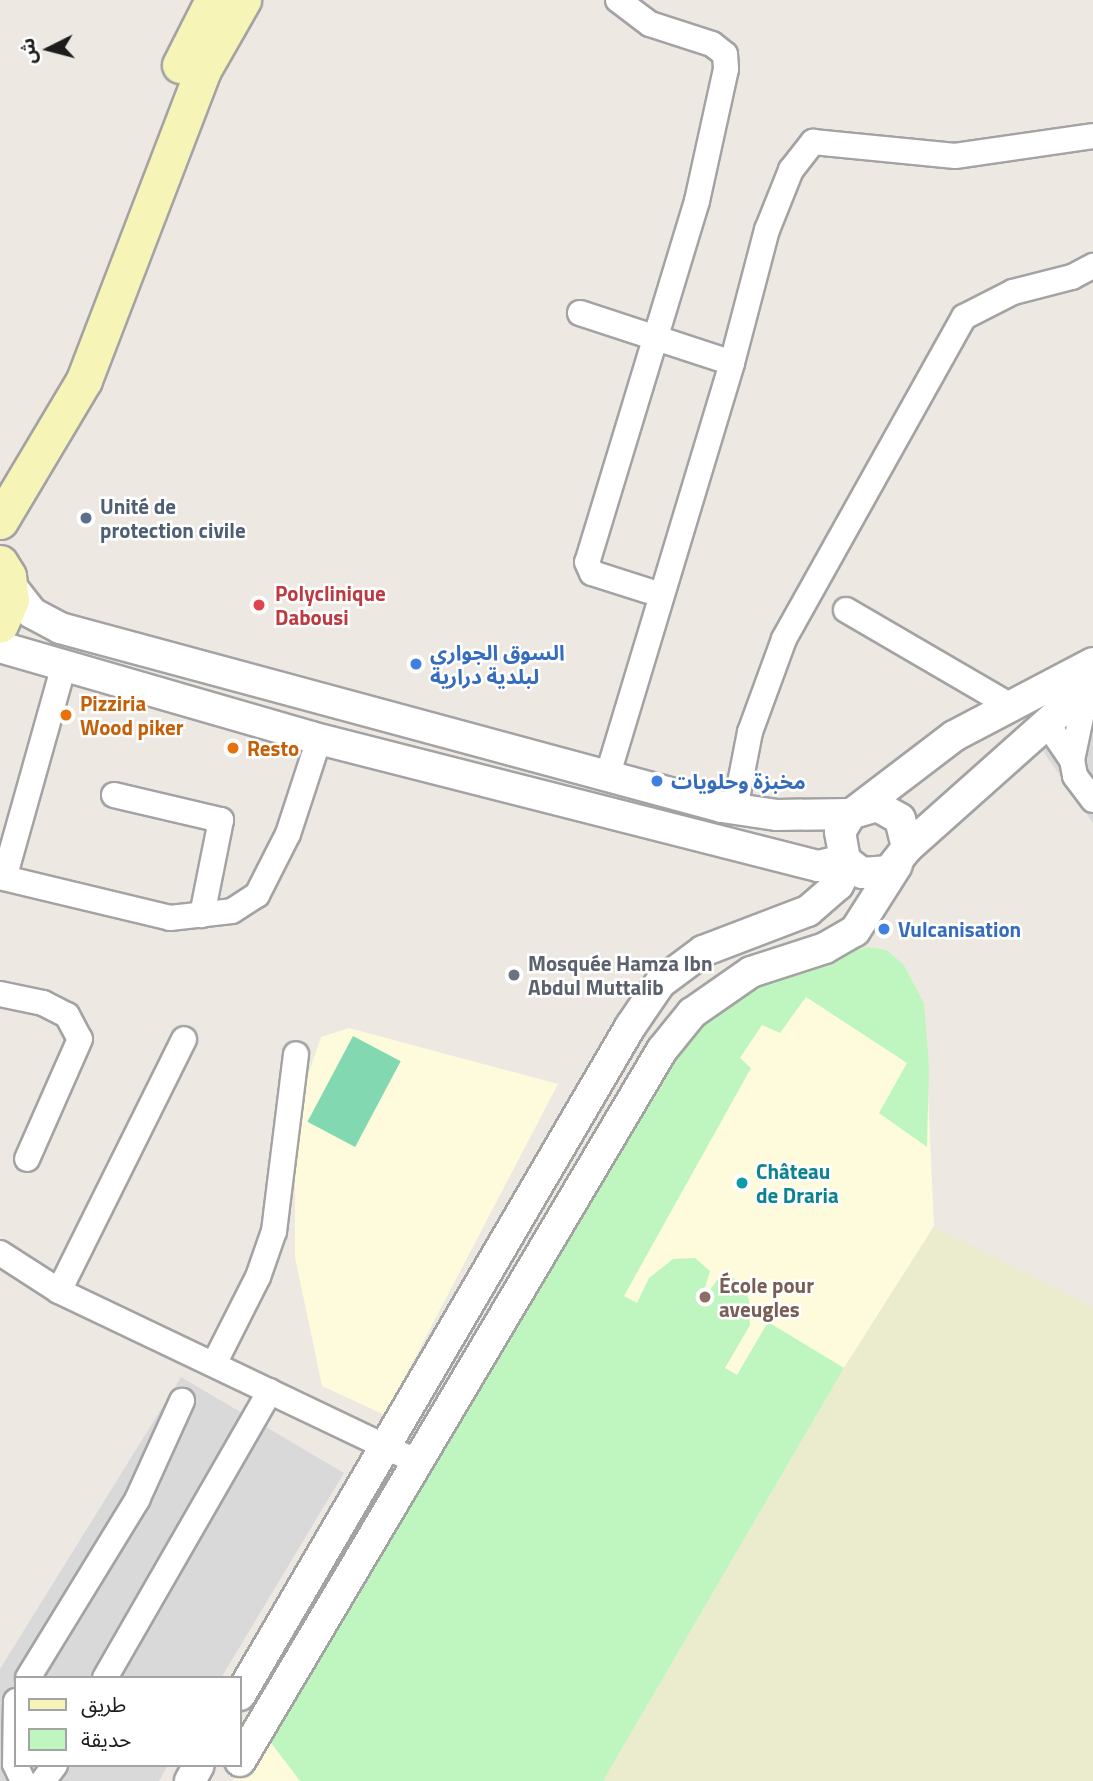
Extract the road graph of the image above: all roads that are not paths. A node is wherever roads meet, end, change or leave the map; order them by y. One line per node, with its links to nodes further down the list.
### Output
1 (213, 0): 9 (main road)
2 (243, 0): 10 (main road)
3 (618, 0): 7 (street)
4 (1093, 136): 8 (street)
5 (1093, 267): 25 (street)
6 (580, 313): 7 (street)
7 (655, 338): 8 (street); 12 (street)
8 (732, 363): 12 (street)
9 (0, 471)
10 (0, 521)
11 (5, 575): 14 (main road); 22 (street)
12 (661, 595): 22 (street)
13 (846, 610): 18 (street)
14 (0, 625)
15 (0, 647): 16 (street)
16 (64, 665): 20 (street); 29 (street)
17 (1091, 676): 18 (street); 19 (street); 21 (street)
18 (1011, 706): 26 (street)
19 (1046, 722): 21 (street); 27 (street)
20 (319, 739): 28 (street); 30 (street)
21 (1072, 760): 24 (street)
22 (608, 774): 25 (street)
23 (114, 795): 30 (street)
24 (1093, 800)
25 (735, 809): 26 (street)
26 (852, 813): 27 (street); 28 (street)
27 (902, 857): 28 (street); 41 (street)
28 (847, 862): 40 (street)
29 (2, 887): 30 (street)
30 (202, 915)
31 (0, 994): 34 (street)
32 (184, 1039): 36 (street)
33 (296, 1054): 37 (street)
34 (27, 1159)
35 (0, 1253): 36 (street)
36 (59, 1291): 37 (street)
37 (214, 1364): 38 (street)
38 (270, 1391): 40 (street); 43 (street)
39 (182, 1401): 42 (street)
40 (384, 1446): 41 (street); 44 (street)
41 (418, 1462): 45 (street)
42 (30, 1676)
43 (106, 1676)
44 (242, 1692)
45 (242, 1758)

